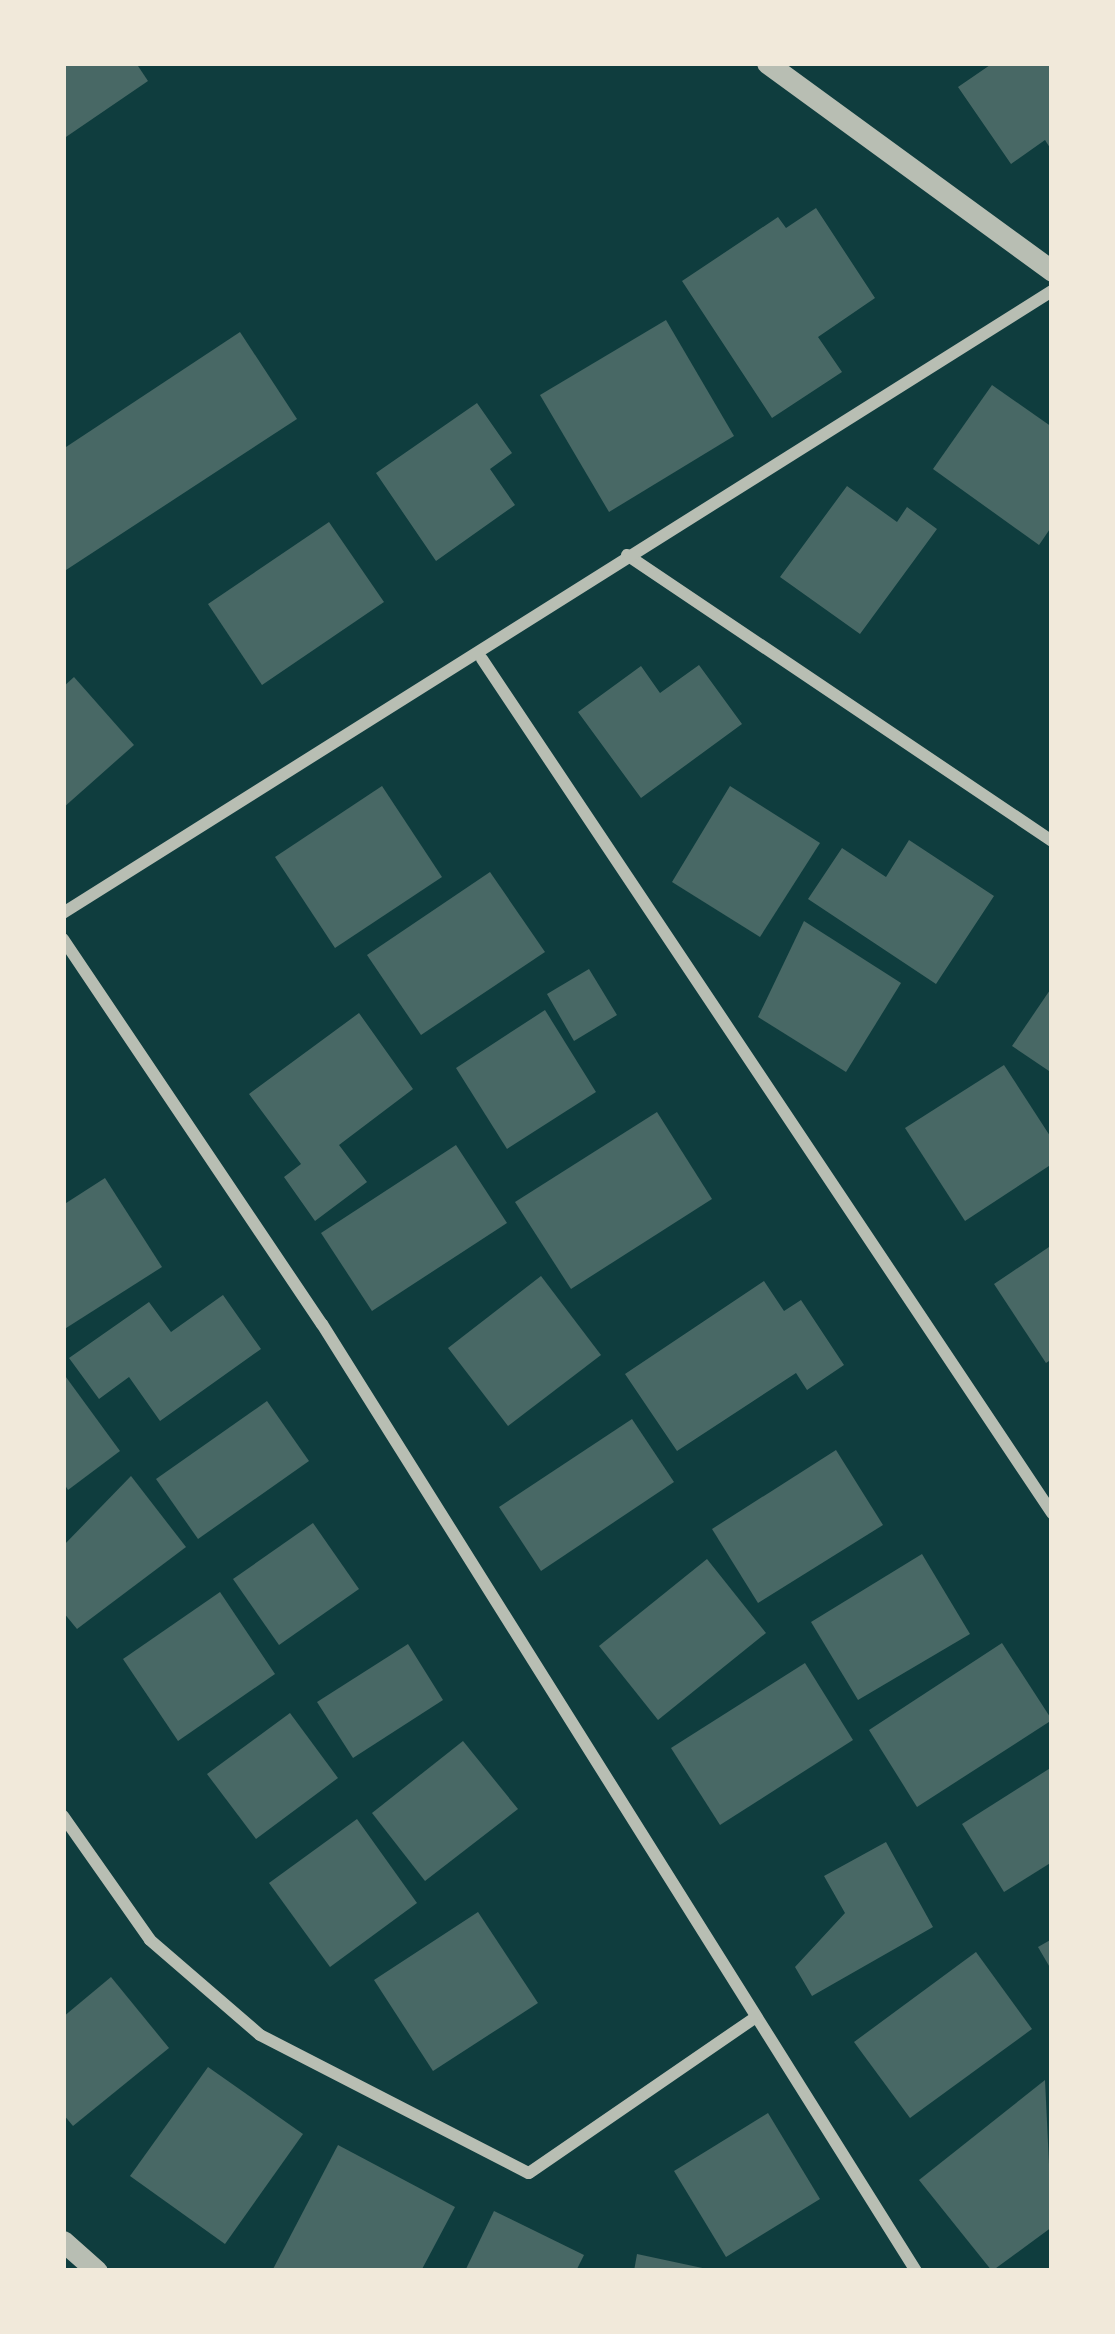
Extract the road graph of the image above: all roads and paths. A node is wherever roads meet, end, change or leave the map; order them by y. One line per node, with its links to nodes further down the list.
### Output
1 (766, 63): 2 (street)
2 (1052, 272)
3 (1052, 292): 4 (street)
4 (627, 555): 5 (street); 6 (street)
5 (482, 659): 7 (street); 9 (street)
6 (1052, 841)
7 (63, 914)
8 (63, 939): 11 (street)
9 (1052, 1513)
10 (63, 1816): 11 (street)
11 (752, 2020): 14 (street)
12 (63, 2241): 13 (street)
13 (97, 2271)
14 (916, 2271)

